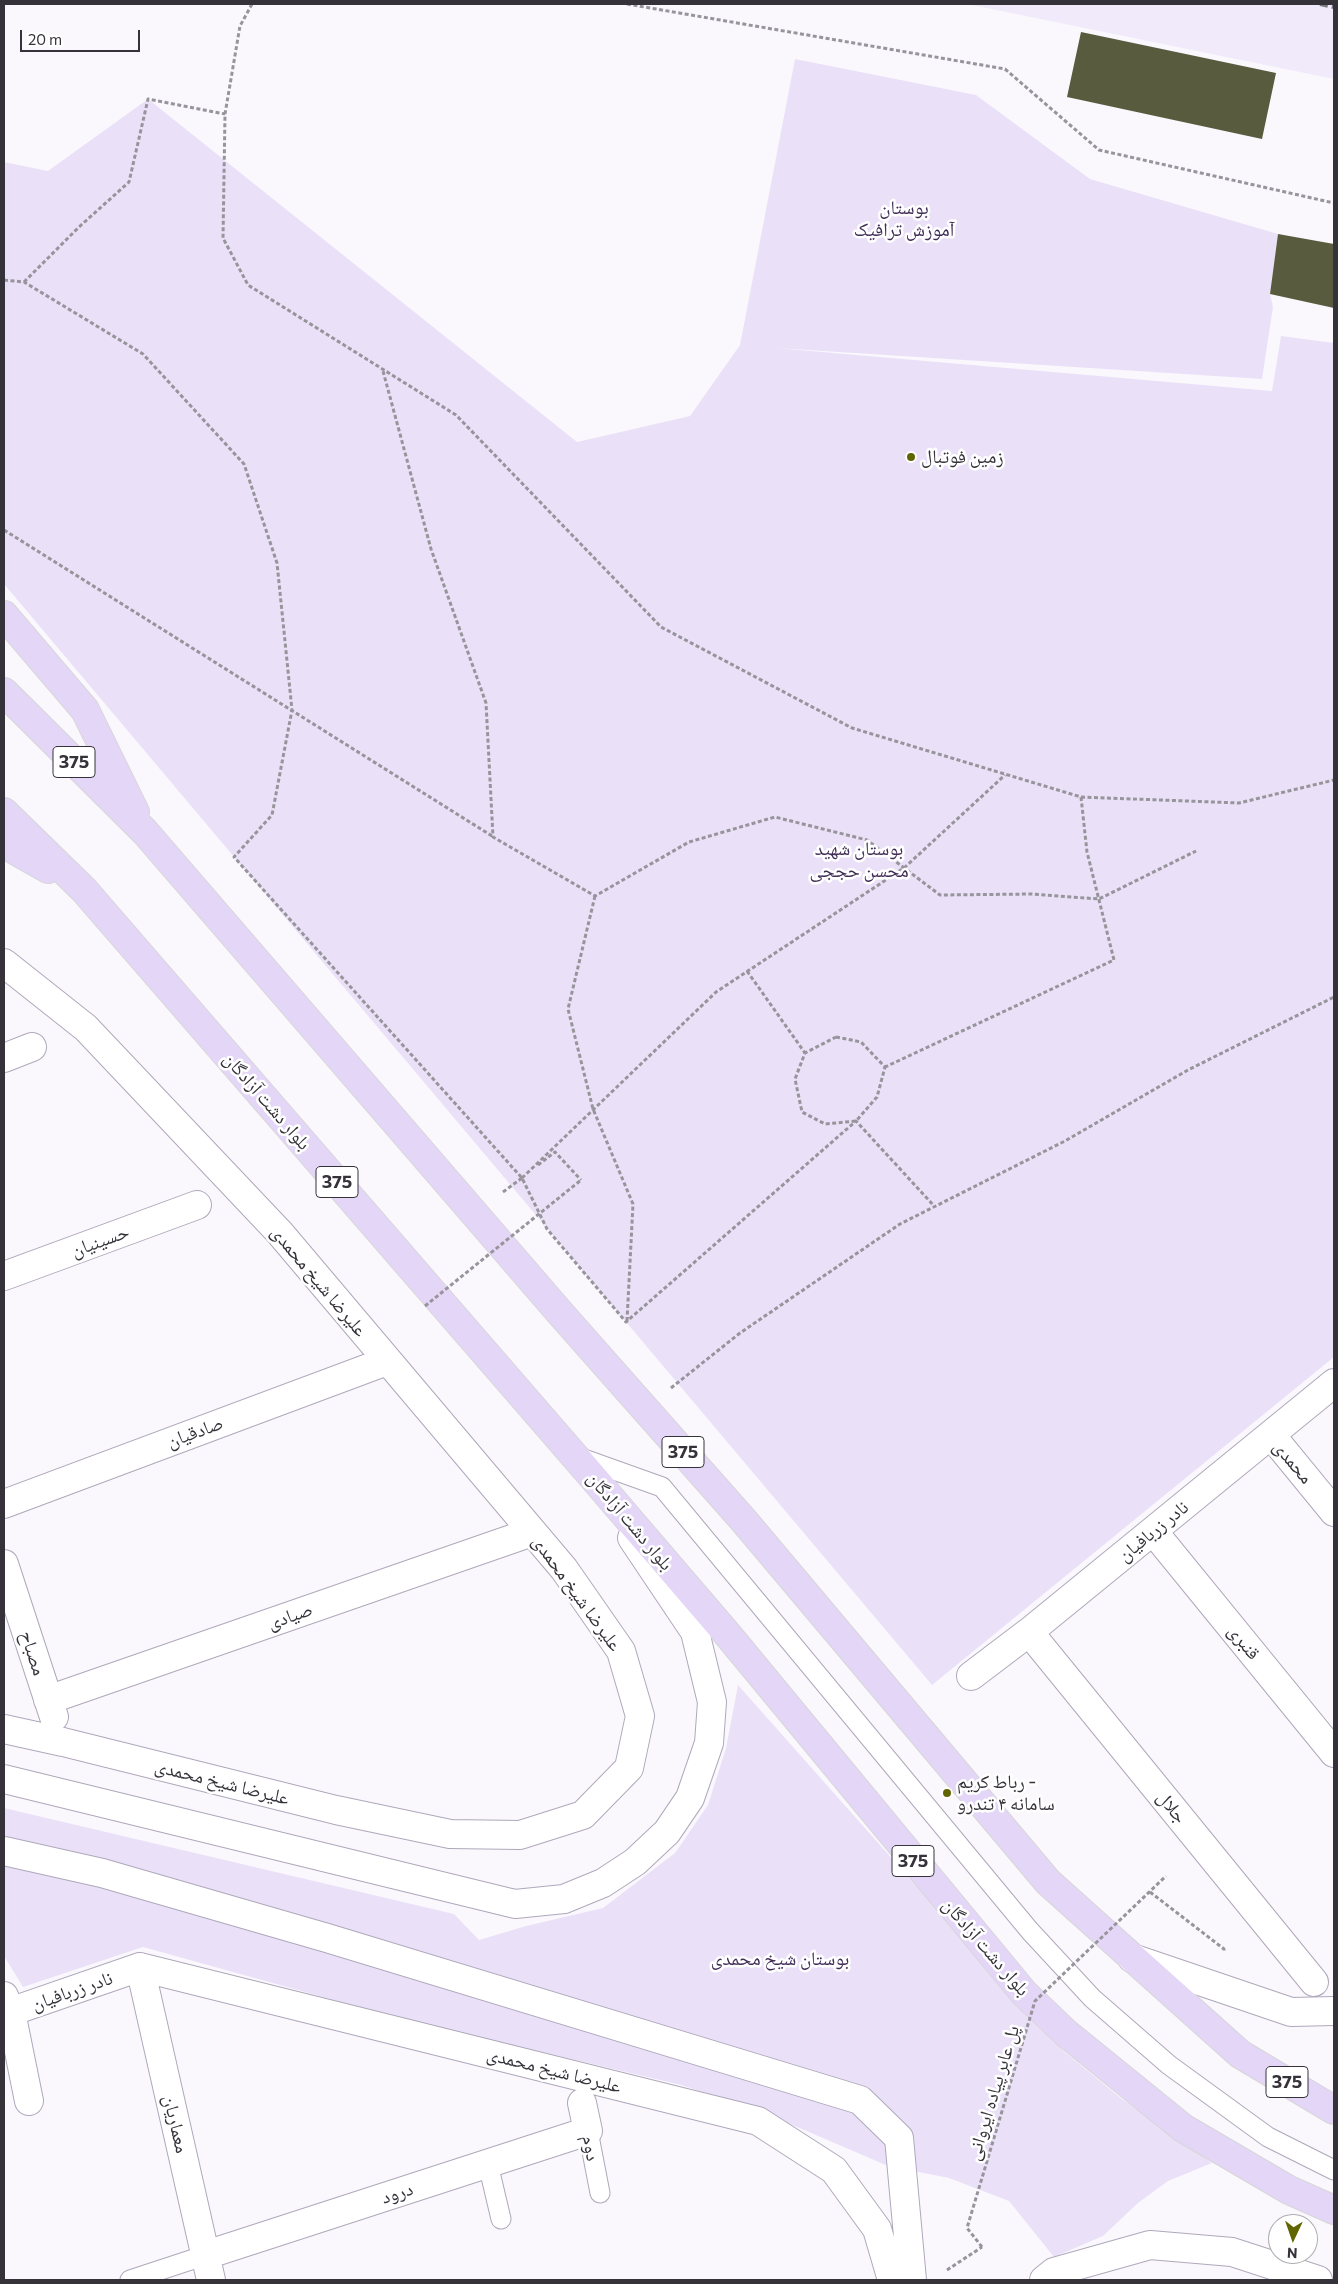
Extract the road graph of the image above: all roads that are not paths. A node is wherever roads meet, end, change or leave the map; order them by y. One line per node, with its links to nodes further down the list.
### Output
1 (4, 615): 4 (main road)
2 (4, 692): 4 (main road, 375)
3 (4, 812): 6 (main road, بلوار دشت آزادگان / 375)
4 (145, 832): 29 (main road, 375)
5 (4, 844): 6 (main road)
6 (84, 890): 15 (main road, بلوار دشت آزادگان / 375)
7 (4, 963): 12 (street, علیرضا شیخ محمدی)
8 (32, 1047): 9 (street)
9 (4, 1058)
10 (196, 1205): 11 (street, حسینیان)
11 (4, 1276)
12 (387, 1361): 16 (street, صادقیان); 19 (street, علیرضا شیخ محمدی)
13 (1334, 1384): 14 (street, نادر زربافیان)
14 (1271, 1435): 17 (street, محمدی); 18 (street, نادر زربافیان)
15 (582, 1465): 27 (street); 39 (lane); 41 (main road, بلوار دشت آزادگان / 375)
16 (4, 1504)
17 (1334, 1512)
18 (1153, 1531): 21 (street, نادر زربافیان); 26 (street, قنبری)
19 (532, 1532): 23 (street, صیادی); 25 (street, علیرضا شیخ محمدی)
20 (4, 1564): 23 (street, مصباح)
21 (1029, 1632): 22 (street, نادر زربافیان); 31 (street, جلال)
22 (971, 1676)
23 (48, 1700): 25 (street, مصباح)
24 (4, 1729): 25 (street, علیرضا شیخ محمدی)
25 (62, 1742)
26 (1334, 1753)
27 (4, 1779)
28 (4, 1851): 46 (street)
29 (1132, 1958): 33 (street); 36 (main road, 375)
30 (140, 1967): 32 (street, نادر زربافیان); 43 (street, معماریان); 45 (street, علیرضا شیخ محمدی)
31 (1314, 1982)
32 (6, 2008): 34 (street)
33 (1334, 2011)
34 (29, 2101)
35 (582, 2103): 37 (street, دوم)
36 (1334, 2110)
37 (588, 2131): 38 (street, درود); 40 (lane, دوم)
38 (488, 2164): 42 (lane); 43 (street, درود)
39 (1334, 2170)
40 (600, 2193)
41 (1334, 2210)
42 (501, 2219)
43 (209, 2268): 44 (lane)
44 (130, 2280)
45 (892, 2280)
46 (912, 2280)
47 (1044, 2280): 48 (street)
48 (1318, 2280)

